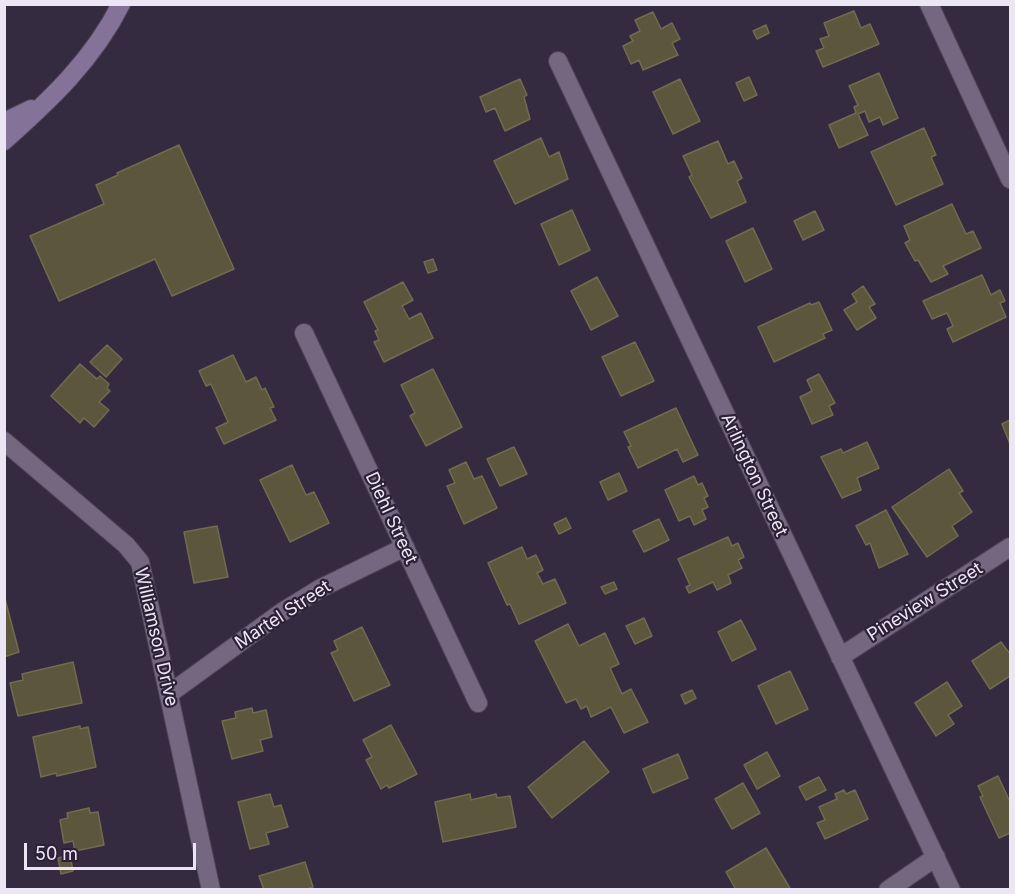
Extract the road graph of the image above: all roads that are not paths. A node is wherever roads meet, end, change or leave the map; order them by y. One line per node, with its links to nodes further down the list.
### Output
1 (121, 4): 4 (main road)
2 (929, 4): 7 (street)
3 (558, 61): 12 (street, Arlington Street)
4 (54, 97): 5 (main road); 6 (main road)
5 (4, 122)
6 (4, 141)
7 (1011, 179)
8 (304, 333): 10 (street, Diehl Street)
9 (4, 441): 13 (street, Williamson Drive)
10 (405, 547): 13 (street, Martel Street); 14 (street, Diehl Street)
11 (1011, 548): 12 (street, Pineview Street)
12 (840, 657): 15 (street, Arlington Street)
13 (168, 694): 16 (street, Williamson Drive)
14 (478, 703)
15 (936, 857): 17 (street); 18 (street, Arlington Street)
16 (211, 890)
17 (888, 890)
18 (951, 890)

